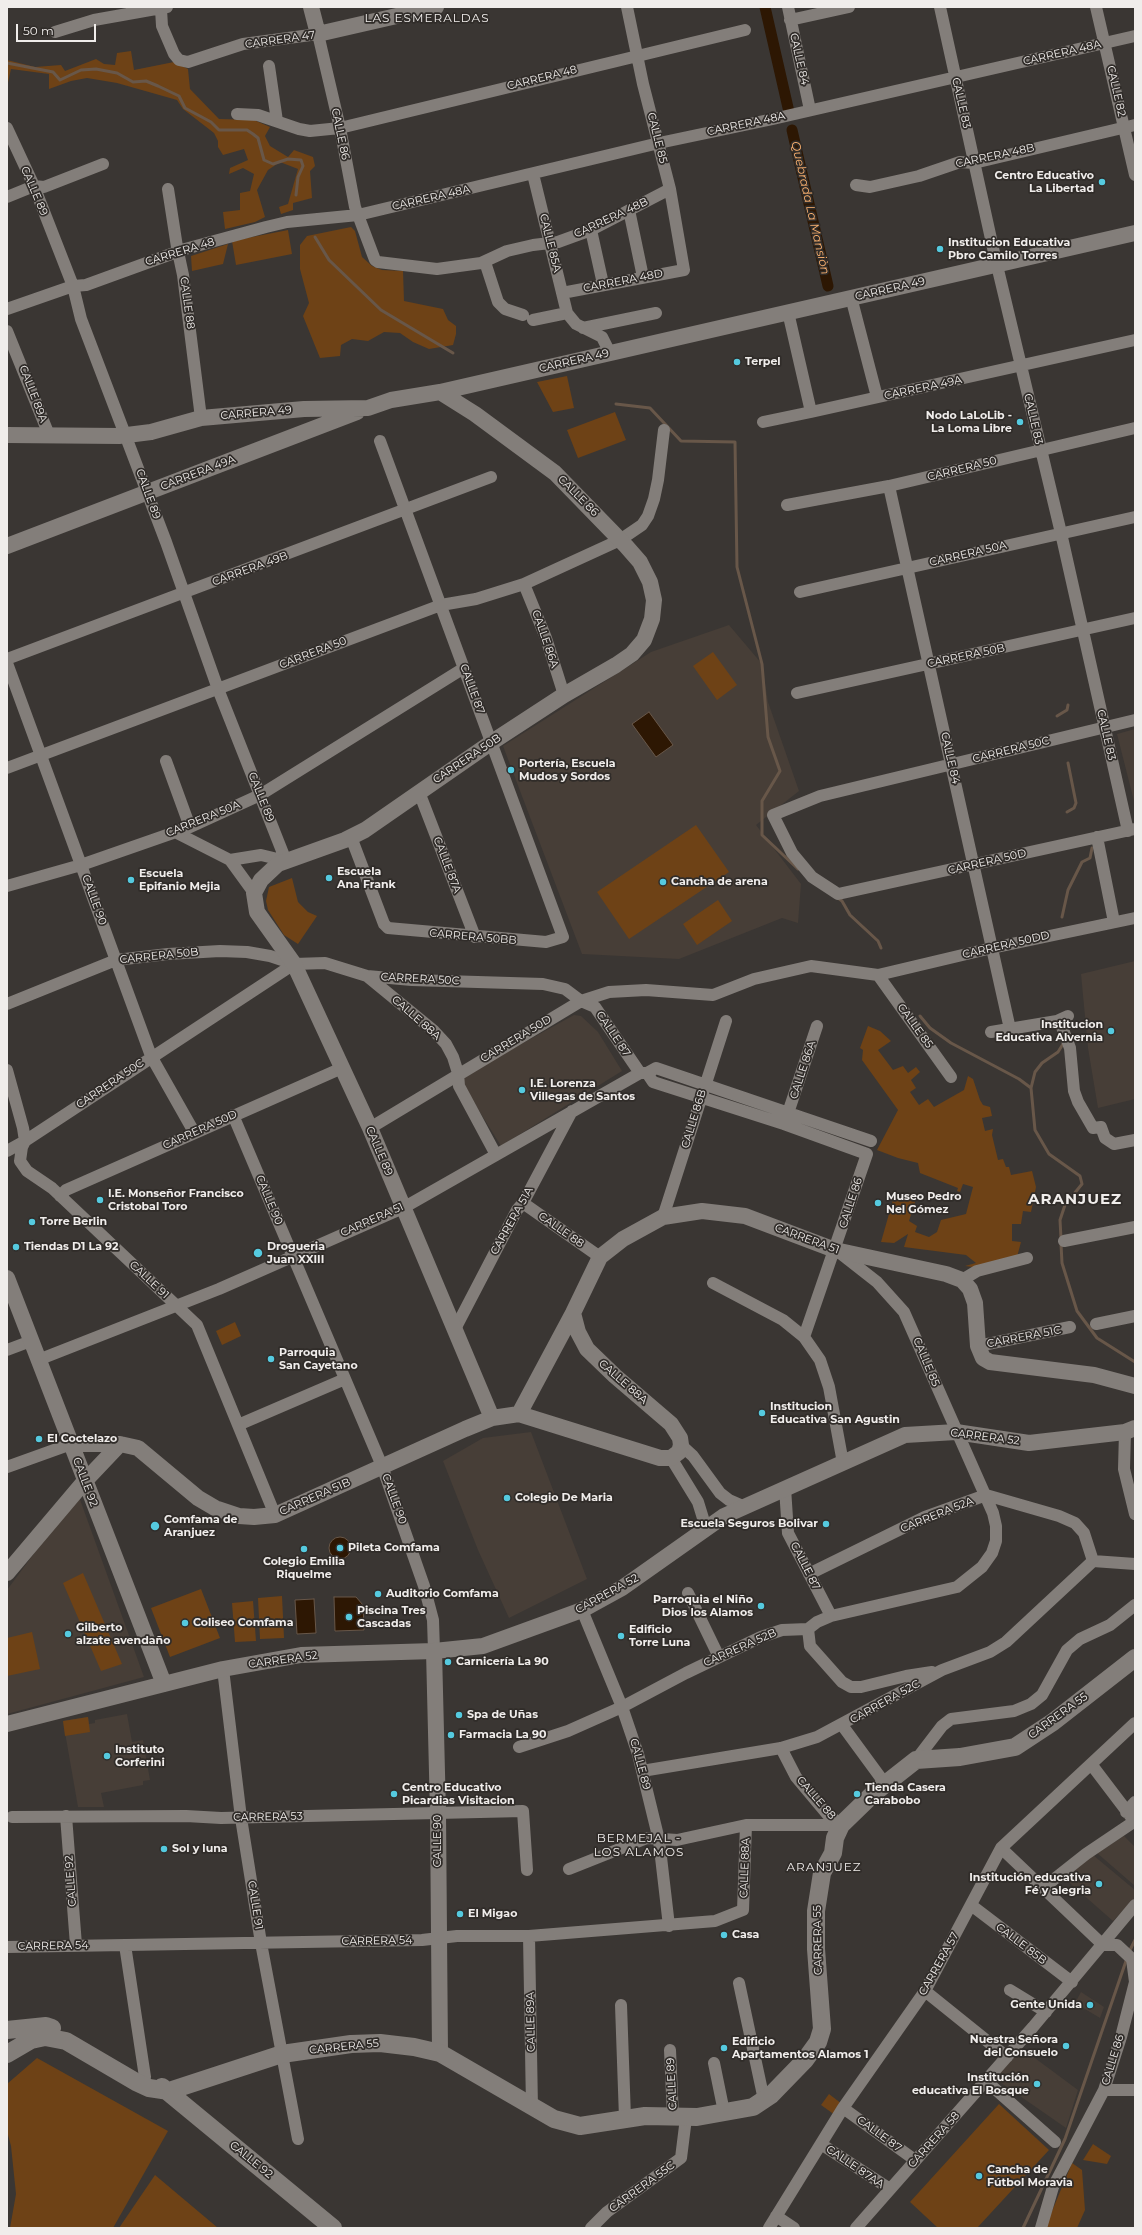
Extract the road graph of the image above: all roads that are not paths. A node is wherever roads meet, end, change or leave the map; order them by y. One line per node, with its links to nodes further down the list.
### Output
1 (312, 7): 12 (street, CALLE 86)
2 (436, 7): 12 (street, CARRERA 47)
3 (627, 7): 15 (street, CALLE 85)
4 (788, 7): 9 (street, CALLE 84)
5 (850, 7): 9 (street)
6 (940, 7): 17 (street, CALLE 83)
7 (1096, 7): 14 (street, CALLE 82)
8 (164, 8): 11 (street); 12 (street, CARRERA 47)
9 (790, 20): 18 (street, CALLE 84)
10 (745, 30): 15 (street, CARRERA 48)
11 (55, 32)
12 (318, 34): 23 (street, CALLE 86)
13 (1135, 36): 14 (street, CARRERA 48A)
14 (1105, 43): 17 (street, CARRERA 48A); 21 (street, CALLE 82)
15 (638, 56): 23 (street, CARRERA 48); 24 (street, CALLE 85)
16 (269, 66): 20 (street)
17 (955, 77): 18 (street, CARRERA 48A); 25 (street, CALLE 83)
18 (810, 110): 24 (street, CARRERA 48A)
19 (237, 114): 20 (street, CARRERA 48)
20 (277, 120): 23 (street, CARRERA 48)
21 (1130, 126): 25 (street, CARRERA 48B); 28 (street, CALLE 82)
22 (7, 128): 30 (street, CALLE 89)
23 (340, 128): 35 (street, CALLE 86)
24 (659, 143): 27 (street, CARRERA 48A); 32 (street, CALLE 85)
25 (974, 163): 29 (street, CARRERA 48B); 42 (street, CALLE 83)
26 (103, 164): 30 (street)
27 (533, 174): 35 (street, CARRERA 48A); 38 (street, CALLE 85A)
28 (1135, 175)
29 (856, 185)
30 (34, 186): 33 (street); 46 (street, CALLE 89)
31 (168, 189): 39 (street, CALLE 88)
32 (670, 189): 34 (street, CARRERA 48B); 43 (street, CALLE 85)
33 (7, 197)
34 (629, 210): 36 (street, CARRERA 48B); 44 (street)
35 (358, 215): 39 (street, CARRERA 48); 40 (street, CALLE 86)
36 (591, 230): 38 (street, CARRERA 48B); 45 (street)
37 (1135, 233): 42 (street, CARRERA 49)
38 (550, 243): 41 (street, CARRERA 48B); 47 (street, CALLE 85A)
39 (178, 251): 46 (street, CARRERA 48); 65 (street, CALLE 88)
40 (374, 260): 41 (street, CARRERA 48B)
41 (485, 262): 51 (street)
42 (997, 264): 48 (street, CARRERA 49); 57 (street, CALLE 83)
43 (684, 270): 44 (street, CARRERA 48D)
44 (644, 277): 45 (street, CARRERA 48D)
45 (603, 284): 47 (street, CARRERA 48D)
46 (73, 286): 49 (street, CARRERA 48); 70 (street, CALLE 89)
47 (562, 293): 51 (street, CALLE 85A)
48 (851, 297): 50 (street, CARRERA 49); 60 (street)
49 (7, 309)
50 (788, 312): 56 (street, CARRERA 49); 63 (street)
51 (567, 313): 53 (street)
52 (656, 314): 53 (street)
53 (583, 328): 56 (street)
54 (7, 330): 71 (street, CALLE 89A)
55 (1135, 340): 57 (street, CARRERA 49A)
56 (610, 353): 58 (street, CARRERA 49)
57 (1021, 367): 60 (street, CARRERA 49A); 74 (street, CALLE 83)
58 (471, 385): 59 (street, CARRERA 49); 64 (street)
59 (440, 392): 61 (street, CARRERA 49); 64 (street, CALLE 86)
60 (877, 397): 63 (street, CARRERA 49A)
61 (368, 408): 62 (street, CARRERA 49); 72 (street, CARRERA 49A)
62 (284, 411): 65 (street, CARRERA 49); 72 (street)
63 (811, 412): 66 (street, CARRERA 49A)
64 (475, 414): 82 (street, CALLE 86)
65 (202, 418): 70 (street, CARRERA 49)
66 (763, 422)
67 (1135, 428): 74 (street, CARRERA 50)
68 (664, 430): 82 (street, CARRERA 50)
69 (7, 435): 71 (street, CARRERA 49)
70 (126, 435): 71 (street, CARRERA 49); 77 (street, CALLE 89)
71 (47, 436)
72 (286, 439): 77 (street, CARRERA 49A)
73 (380, 441): 79 (street, CALLE 87)
74 (1040, 449): 76 (street, CARRERA 50); 81 (street, CALLE 83)
75 (492, 477): 79 (street, CARRERA 49B)
76 (889, 486): 78 (street, CARRERA 50); 84 (street, CALLE 84)
77 (147, 493): 83 (street, CARRERA 49A); 87 (street, CALLE 89)
78 (787, 505)
79 (406, 511): 87 (street, CARRERA 49B); 89 (street, CALLE 87)
80 (1135, 516): 81 (street, CARRERA 50A)
81 (1061, 533): 84 (street, CARRERA 50A); 91 (street, CALLE 83)
82 (620, 540): 85 (street, CARRERA 50); 88 (street, CALLE 86)
83 (7, 546)
84 (907, 567): 86 (street, CARRERA 50A); 94 (street, CALLE 84)
85 (524, 584): 89 (street, CARRERA 50); 98 (street, CALLE 86A)
86 (800, 592)
87 (183, 593): 92 (street, CARRERA 49B); 96 (street, CALLE 89)
88 (654, 600): 98 (street, CARRERA 50B)
89 (441, 605): 95 (street, CALLE 87); 96 (street, CARRERA 50)
90 (1135, 618): 91 (street, CARRERA 50B)
91 (1081, 630): 94 (street, CARRERA 50B); 100 (street, CALLE 83)
92 (7, 658)
93 (7, 662): 102 (street, CALLE 90)
94 (929, 664): 97 (street, CARRERA 50B); 104 (street, CALLE 84)
95 (464, 668): 101 (street, CALLE 87); 107 (street, CARRERA 50A)
96 (218, 689): 102 (street, CARRERA 50); 107 (street, CALLE 89)
97 (797, 693)
98 (564, 695): 101 (street, CARRERA 50B)
99 (1135, 720): 100 (street, CARRERA 50C)
100 (1105, 727): 104 (street, CARRERA 50C); 109 (street, CALLE 83)
101 (492, 742): 106 (street, CARRERA 50B); 123 (street, CALLE 87)
102 (42, 756): 105 (street, CARRERA 50); 115 (street, CALLE 90)
103 (166, 761): 108 (street)
104 (951, 766): 116 (street, CALLE 84); 119 (street, CARRERA 50C)
105 (7, 768)
106 (419, 792): 111 (street, CARRERA 50B); 122 (street, CALLE 87A)
107 (260, 795): 108 (street, CARRERA 50A); 114 (street, CALLE 89)
108 (190, 827): 110 (street, CARRERA 50A)
109 (1132, 830): 112 (street, CARRERA 50D)
110 (175, 832): 113 (street); 115 (street, CARRERA 50A)
111 (351, 837): 114 (street, CARRERA 50B); 122 (street, CARRERA 50BB)
112 (1097, 837): 116 (street, CARRERA 50D); 121 (street)
113 (230, 860): 114 (street); 118 (street)
114 (286, 861): 118 (street, CARRERA 50B)
115 (82, 865): 117 (street, CARRERA 50A); 125 (street, CALLE 90)
116 (973, 865): 119 (street, CARRERA 50D); 124 (street, CALLE 84)
117 (7, 886)
118 (254, 893): 126 (street, CALLE 89)
119 (838, 894)
120 (1135, 918): 121 (street, CARRERA 50DD)
121 (1114, 922): 124 (street, CARRERA 50DD)
122 (475, 937): 123 (street, CARRERA 50BB)
123 (564, 937)
124 (992, 948): 128 (street, CARRERA 50DD); 135 (street, CALLE 84)
125 (116, 960): 126 (street, CARRERA 50B); 130 (street, CARRERA 50B); 137 (street, CALLE 90)
126 (294, 964): 127 (street, CARRERA 50C); 137 (street, CARRERA 50C); 138 (street, CALLE 89)
127 (367, 976): 129 (street, CARRERA 50C); 140 (street, CALLE 88A)
128 (878, 976): 129 (street); 142 (street, CALLE 85)
129 (581, 1001): 140 (street, CARRERA 50D); 141 (street, CALLE 87)
130 (7, 1004)
131 (1068, 1016): 133 (street)
132 (726, 1021): 143 (street, CALLE 86B)
133 (1057, 1021): 135 (street); 150 (street)
134 (817, 1026): 146 (street, CALLE 86A)
135 (1010, 1029): 136 (street)
136 (991, 1032)
137 (151, 1056): 149 (street, CALLE 90); 151 (street, CARRERA 50C)
138 (342, 1068): 147 (street, CARRERA 50D); 148 (street, CALLE 89)
139 (7, 1070): 151 (street, CALLE 91)
140 (458, 1073): 148 (street, CARRERA 50D); 154 (street, CALLE 88A)
141 (643, 1073): 143 (street, CARRERA 51); 144 (street); 145 (street, CARRERA 51)
142 (951, 1077)
143 (704, 1085): 144 (street, CALLE 86B); 146 (street, CARRERA 51)
144 (701, 1098): 158 (street, CALLE 86B); 161 (street, CALLE 86)
145 (572, 1111): 154 (street, CARRERA 51); 156 (street, CARRERA 51A)
146 (788, 1113): 152 (street, CARRERA 51)
147 (233, 1115): 149 (street, CARRERA 50D); 162 (street, CALLE 90)
148 (370, 1128): 157 (street, CALLE 89)
149 (194, 1132): 155 (street, CARRERA 50D)
150 (1135, 1140)
151 (25, 1141): 153 (street, CARRERA 50C); 155 (street, CALLE 91)
152 (871, 1141)
153 (7, 1151)
154 (495, 1153): 157 (street, CARRERA 51)
155 (60, 1196): 168 (street, CALLE 91)
156 (523, 1203): 163 (street, CALLE 88); 173 (street, CARRERA 51A)
157 (402, 1208): 162 (street, CARRERA 51); 173 (street, CALLE 89)
158 (663, 1217): 161 (street, CARRERA 51); 163 (street, CARRERA 51)
159 (1135, 1227): 160 (street)
160 (1068, 1240)
161 (835, 1250): 166 (street, CARRERA 51); 174 (street, CALLE 86); 186 (street, CALLE 85)
162 (292, 1256): 168 (street, CARRERA 51); 179 (street, CALLE 90)
163 (600, 1257): 169 (street, CARRERA 51)
164 (1027, 1258): 166 (street)
165 (7, 1278): 175 (street, CALLE 92)
166 (962, 1280): 176 (street)
167 (713, 1283): 174 (street)
168 (177, 1306): 178 (street, CARRERA 51); 184 (street, CALLE 91)
169 (573, 1313): 181 (street, CARRERA 51); 190 (street, CALLE 88A)
170 (1135, 1316): 171 (street)
171 (1096, 1324)
172 (1070, 1327): 176 (street, CARRERA 51C)
173 (454, 1331): 182 (street, CALLE 89)
174 (804, 1337): 192 (street)
175 (31, 1341): 177 (street); 178 (street, CALLE 92)
176 (978, 1346): 180 (street)
177 (7, 1350)
178 (38, 1360): 183 (street, CALLE 92)
179 (345, 1379): 184 (street); 193 (street, CALLE 90)
180 (1135, 1386)
181 (519, 1414): 182 (street, CARRERA 51B); 191 (street)
182 (492, 1418): 193 (street, CARRERA 51B)
183 (62, 1422): 187 (street, CALLE 92); 188 (street)
184 (238, 1425): 199 (street, CALLE 91)
185 (1130, 1430): 186 (street, CARRERA 52); 200 (street)
186 (956, 1432): 192 (street, CARRERA 52); 197 (street, CALLE 85)
187 (71, 1444): 188 (street); 194 (street); 195 (street, CALLE 92)
188 (96, 1444): 189 (street)
189 (120, 1444): 195 (street); 199 (street, CARRERA 51B)
190 (681, 1445): 191 (street); 198 (street, CALLE 88A)
191 (671, 1458): 201 (street)
192 (843, 1463): 196 (street, CARRERA 52)
193 (382, 1466): 199 (street, CARRERA 51B); 211 (street, CALLE 90)
194 (7, 1467)
195 (84, 1482): 204 (street); 216 (street, CALLE 92)
196 (786, 1488): 198 (street, CARRERA 52); 205 (street, CALLE 87)
197 (986, 1496): 202 (street, CARRERA 52A); 205 (street, CARRERA 52A); 209 (street, CARRERA 52B)
198 (745, 1507): 201 (street, CARRERA 52)
199 (275, 1514)
200 (1135, 1514)
201 (706, 1528): 208 (street, CARRERA 52)
202 (1093, 1561): 203 (street); 215 (street, CARRERA 52C)
203 (1135, 1564)
204 (7, 1573)
205 (809, 1574): 209 (street, CALLE 87)
206 (688, 1593): 212 (street)
207 (1135, 1605): 223 (street)
208 (582, 1610): 211 (street, CARRERA 52); 217 (street, CALLE 89)
209 (831, 1616): 210 (street, CARRERA 52B)
210 (808, 1629): 212 (street, CARRERA 52B); 215 (street)
211 (434, 1652): 214 (street, CARRERA 52); 229 (street, CALLE 90)
212 (718, 1657): 217 (street, CARRERA 52B)
213 (1135, 1658): 223 (main road, CARRERA 55)
214 (223, 1669): 216 (street, CARRERA 52); 232 (street, CALLE 91)
215 (942, 1670): 220 (street, CARRERA 52C)
216 (164, 1684): 219 (street, CARRERA 52)
217 (622, 1708): 221 (street, CARRERA 52B); 225 (street, CALLE 89)
218 (1135, 1723): 224 (street, CARRERA 57)
219 (7, 1724)
220 (842, 1725): 222 (street, CARRERA 52C); 226 (street)
221 (520, 1747)
222 (781, 1748): 225 (street, CARRERA 52C); 235 (street, CALLE 88)
223 (916, 1760): 226 (main road, CARRERA 55)
224 (1091, 1764): 228 (street); 237 (street, CARRERA 57)
225 (642, 1771): 236 (street, CALLE 89)
226 (886, 1785): 235 (main road, CARRERA 55)
227 (1135, 1802): 228 (street)
228 (1126, 1812): 233 (street)
229 (438, 1813): 232 (street, CARRERA 53); 239 (street, CARRERA 53); 246 (street, CALLE 90)
230 (66, 1816): 231 (street, CARRERA 53); 232 (street, CARRERA 53); 248 (street, CALLE 92)
231 (12, 1817)
232 (241, 1818): 247 (street, CALLE 91)
233 (1135, 1822): 240 (street)
234 (746, 1825): 235 (street); 236 (street); 243 (street, CALLE 88A)
235 (841, 1825): 272 (main road, CARRERA 55)
236 (659, 1840): 238 (street); 244 (street, CALLE 89)
237 (1001, 1848): 240 (street); 241 (street, CARRERA 57)
238 (569, 1869)
239 (527, 1870)
240 (1043, 1888): 250 (street)
241 (971, 1905): 254 (street, CALLE 85B); 257 (street, CARRERA 57)
242 (1135, 1905): 250 (street, CARRERA 58)
243 (743, 1910): 244 (street, CARRERA 54)
244 (669, 1926): 245 (street, CARRERA 54)
245 (529, 1936): 246 (street, CARRERA 54); 273 (street, CALLE 89A)
246 (438, 1938): 247 (street, CARRERA 54); 264 (street, CALLE 90)
247 (262, 1943): 249 (street, CARRERA 54); 263 (street, CALLE 91)
248 (76, 1945): 249 (street, CARRERA 54); 251 (street, CARRERA 54)
249 (125, 1945): 267 (street)
250 (1103, 1945): 252 (street, CALLE 86); 254 (street, CARRERA 58)
251 (7, 1947)
252 (1129, 1955): 255 (street, CALLE 86)
253 (739, 1982): 272 (street)
254 (1072, 1982): 259 (street, CARRERA 58)
255 (1135, 1982): 269 (street, CALLE 86)
256 (1010, 1990): 259 (street)
257 (925, 1991): 265 (street); 274 (street, CARRERA 57)
258 (621, 2005): 277 (street)
259 (1046, 2012): 265 (street, CARRERA 58)
260 (7, 2030): 267 (main road, CALLE 92)
261 (670, 2050): 276 (street, CALLE 89)
262 (7, 2054): 271 (main road)
263 (282, 2054): 264 (main road, CARRERA 55); 271 (main road, CARRERA 55); 278 (street, CALLE 91)
264 (440, 2054): 273 (main road, CARRERA 55)
265 (1007, 2057): 268 (street, CARRERA 58)
266 (714, 2063): 275 (street)
267 (145, 2077): 271 (main road, CALLE 92)
268 (986, 2080): 279 (street); 281 (street, CARRERA 58)
269 (1104, 2090): 270 (street); 289 (street, CALLE 86)
270 (1135, 2090)
271 (169, 2091): 284 (main road, CALLE 92)
272 (764, 2100): 275 (main road, CARRERA 55)
273 (532, 2108): 277 (main road, CARRERA 55)
274 (843, 2108): 280 (street, CARRERA 57); 281 (street, CALLE 87)
275 (724, 2112): 276 (main road, CARRERA 55)
276 (680, 2117): 277 (main road, CARRERA 55); 285 (street, CARRERA 55C)
277 (625, 2118)
278 (298, 2139)
279 (1054, 2142)
280 (821, 2144): 282 (street, CALLE 87AA); 283 (street, CARRERA 57)
281 (915, 2160): 282 (street, CARRERA 58)
282 (890, 2190): 288 (street, CARRERA 58)
283 (776, 2216): 286 (street, CARRERA 57); 287 (street)
284 (334, 2228)
285 (591, 2228)
286 (769, 2228)
287 (794, 2228)
288 (856, 2228)
289 (1041, 2228)

